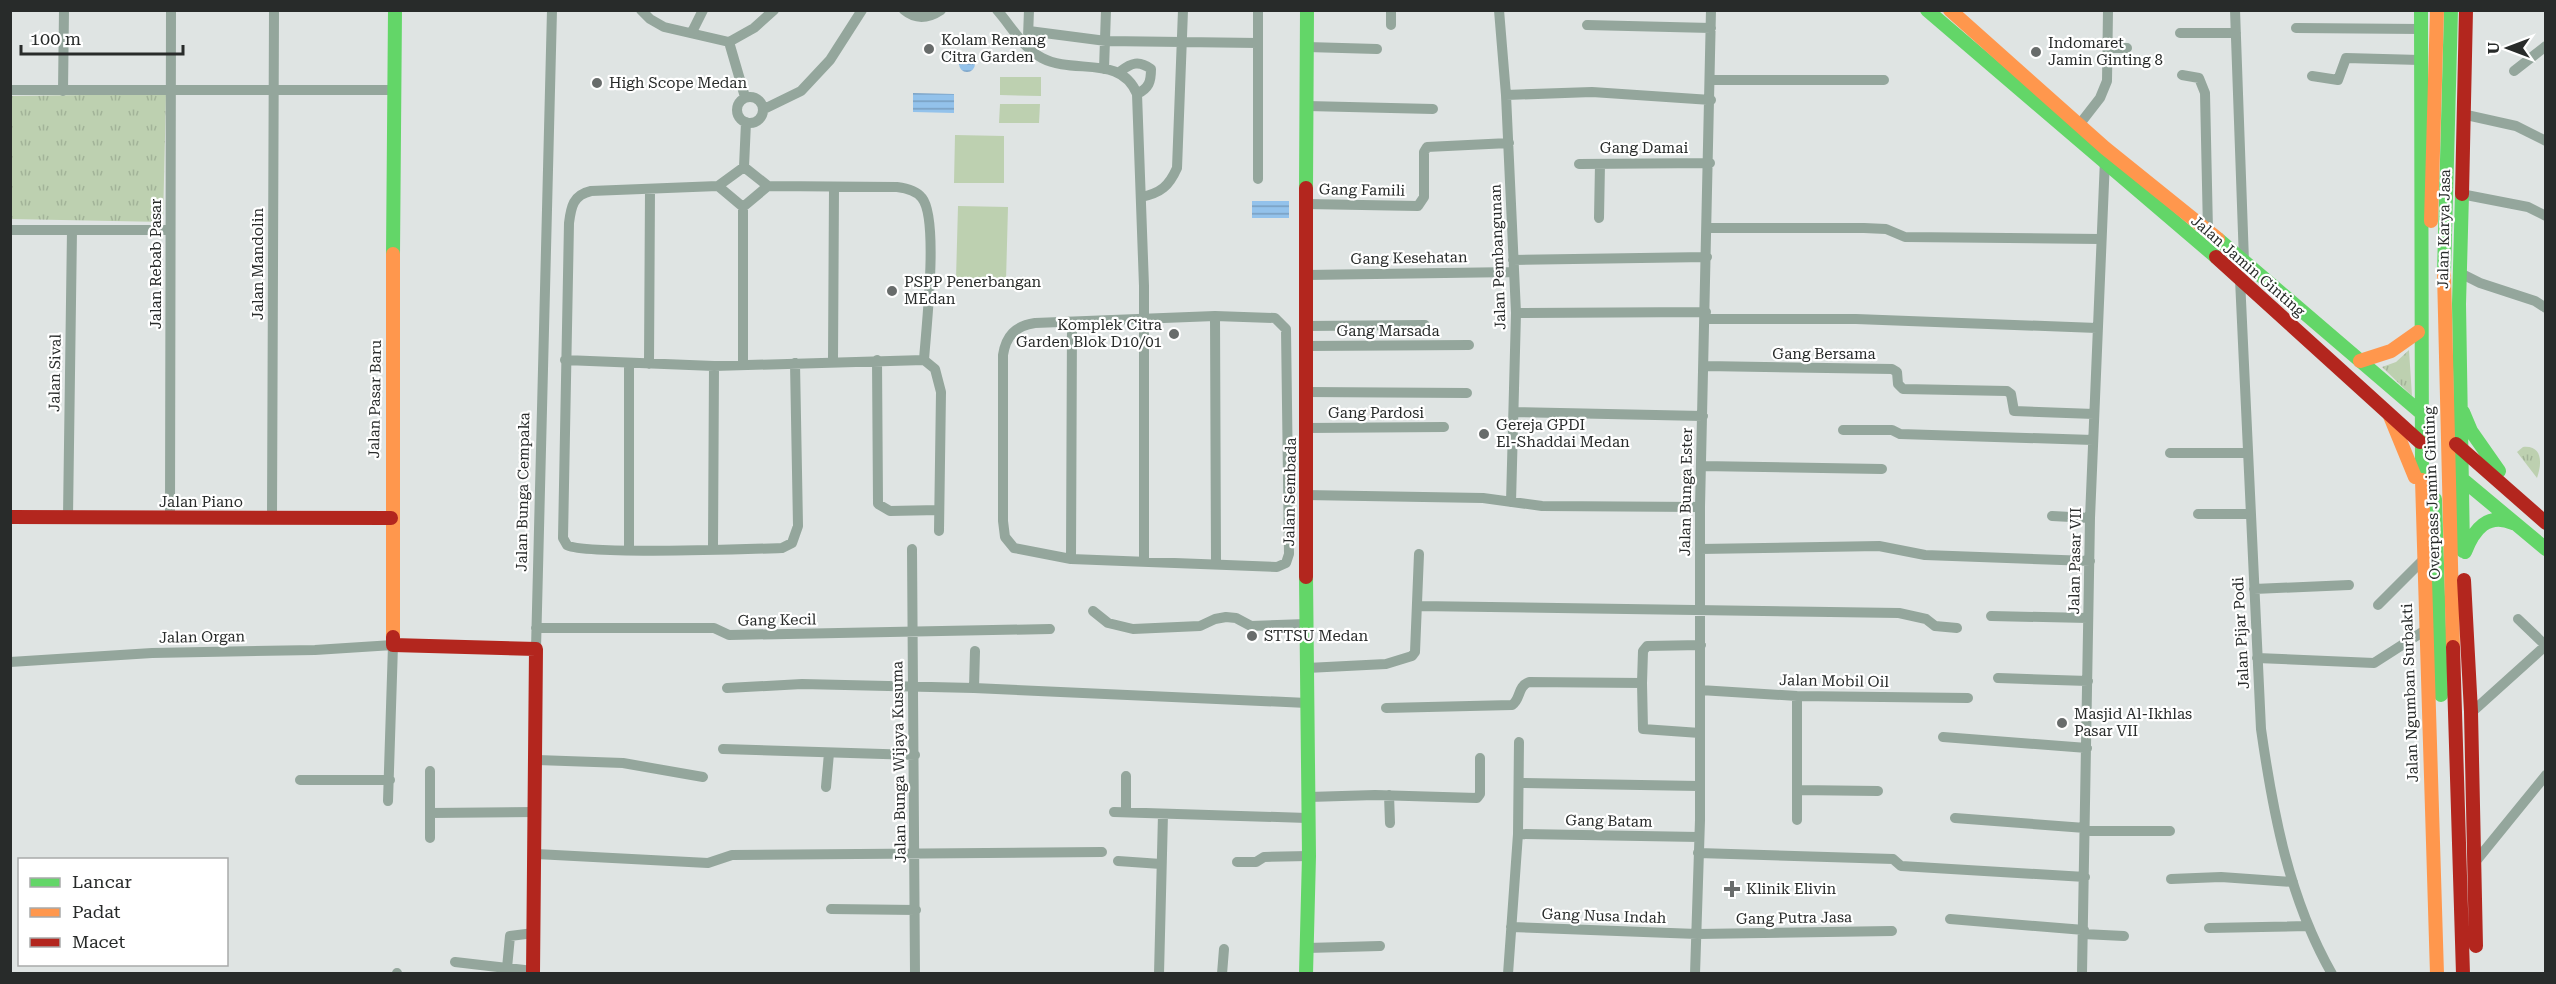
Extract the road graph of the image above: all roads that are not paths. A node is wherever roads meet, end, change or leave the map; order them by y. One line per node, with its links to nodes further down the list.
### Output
1 (64, 10): 59 (street)
2 (171, 10): 60 (street, Jalan Rebab Pasar)
3 (274, 10): 57 (street, Jalan Mandolin)
4 (394, 10): 58 (main road, Jalan Pasar Baru)
5 (552, 10): 189 (street, Jalan Bunga Cempaka)
6 (641, 10): 35 (street)
7 (703, 10): 35 (street)
8 (862, 10): 66 (street)
9 (904, 10): 10 (street)
10 (941, 10)
11 (997, 10): 43 (street)
12 (1029, 10): 34 (street)
13 (1106, 10): 38 (street)
14 (1183, 10): 39 (street)
15 (1258, 10): 41 (street)
16 (1307, 10): 44 (main road, Jalan Sembada)
17 (1391, 10): 29 (street)
18 (1499, 10): 62 (street, Jalan Pembangunan)
19 (1711, 10): 31 (street, Jalan Bunga Ester)
20 (1927, 10): 77 (main road, Jalan Jamin Ginting)
21 (1950, 10): 70 (main road, Jalan Jamin Ginting)
22 (2108, 10): 45 (street)
23 (2235, 10): 37 (street)
24 (2421, 10): 33 (main road, Jalan Karya Jasa)
25 (2437, 10): 288 (main road, Overpass Jamin Ginting)
26 (2451, 10): 289 (main road, Overpass Jamin Ginting)
27 (2466, 10): 68 (main road, Jalan Karya Jasa)
28 (767, 12): 40 (street)
29 (1391, 25)
30 (1587, 25): 31 (street)
31 (1711, 28): 54 (street, Jalan Bunga Ester)
32 (2296, 28): 33 (street)
33 (2420, 29): 48 (main road, Jalan Karya Jasa)
34 (1029, 31): 38 (street); 43 (street)
35 (693, 32): 40 (street)
36 (2180, 33): 37 (street)
37 (2236, 33): 98 (street)
38 (1106, 41): 39 (street); 49 (street)
39 (1183, 41): 41 (street); 85 (street)
40 (729, 42): 63 (street)
41 (1258, 43): 79 (street)
42 (2546, 46): 51 (street)
43 (1026, 47): 49 (street)
44 (1307, 47): 47 (street); 65 (main road, Jalan Sembada)
45 (2108, 48): 46 (street); 70 (street)
46 (2127, 48)
47 (1377, 49)
48 (2420, 60): 53 (street); 103 (main road, Jalan Karya Jasa)
49 (1104, 69): 50 (street)
50 (1120, 71): 61 (street); 61 (street)
51 (2514, 71)
52 (2182, 75): 94 (street)
53 (2312, 76)
54 (1710, 80): 55 (street); 64 (street, Jalan Bunga Ester)
55 (1884, 80)
56 (10, 90): 59 (street)
57 (273, 90): 58 (street); 60 (street); 159 (street, Jalan Mandolin)
58 (395, 90): 160 (main road, Jalan Pasar Baru)
59 (63, 91): 60 (street)
60 (171, 91): 93 (street, Jalan Rebab Pasar)
61 (1137, 94): 85 (street)
62 (1506, 95): 64 (street); 72 (street, Jalan Pembangunan)
63 (745, 98): 66 (street); 69 (street)
64 (1711, 100): 74 (street, Jalan Bunga Ester)
65 (1307, 106): 67 (street); 86 (main road, Jalan Sembada)
66 (764, 109): 69 (street)
67 (1433, 109)
68 (2462, 114): 71 (street); 84 (main road, Jalan Karya Jasa)
69 (746, 122): 78 (street)
70 (2079, 124): 73 (main road, Jalan Jamin Ginting)
71 (2546, 141)
72 (1509, 143): 86 (street, Gang Famili); 97 (street, Jalan Pembangunan)
73 (2105, 148): 77 (street, Jalan Pasar VII); 94 (main road, Jalan Jamin Ginting)
74 (1710, 163): 76 (street, Gang Damai); 90 (street, Jalan Bunga Ester)
75 (1579, 164): 76 (street, Gang Damai)
76 (1600, 164): 89 (street)
77 (2105, 165): 95 (street, Jalan Pasar VII); 102 (main road, Jalan Jamin Ginting)
78 (744, 167): 80 (street); 81 (street)
79 (1258, 179)
80 (718, 186): 83 (street); 87 (street)
81 (768, 186): 82 (street); 87 (street)
82 (834, 188): 119 (street); 120 (street)
83 (650, 190): 117 (street); 124 (street)
84 (2462, 194): 88 (street); 100 (main road, Jalan Karya Jasa)
85 (1141, 197): 109 (street)
86 (1306, 204): 101 (main road, Jalan Sembada)
87 (742, 207): 125 (street)
88 (2546, 216)
89 (1599, 218)
90 (1708, 228): 95 (street); 96 (street, Jalan Bunga Ester)
91 (10, 230): 92 (street)
92 (72, 230): 93 (street); 157 (street, Jalan Sival)
93 (170, 230): 158 (street, Jalan Rebab Pasar)
94 (2208, 231): 98 (main road, Jalan Jamin Ginting)
95 (2100, 239): 113 (street, Jalan Pasar VII)
96 (1707, 257): 97 (street); 108 (street, Jalan Bunga Ester)
97 (1513, 260): 99 (street, Jalan Pembangunan)
98 (2244, 261): 121 (main road, Jalan Jamin Ginting)
99 (1514, 272): 101 (street, Gang Kesehatan); 106 (street, Jalan Pembangunan)
100 (2460, 273): 104 (main road, Jalan Karya Jasa); 105 (street)
101 (1306, 275): 112 (main road, Jalan Sembada)
102 (2240, 279): 135 (main road, Jalan Jamin Ginting); 143 (street, Jalan Pijar Podi)
103 (2418, 304): 104 (main road); 114 (main road, Jalan Karya Jasa)
104 (2459, 304): 130 (main road, Jalan Karya Jasa)
105 (2546, 308)
106 (1516, 313): 108 (street); 131 (street, Jalan Pembangunan)
107 (1215, 316): 109 (street); 178 (street); 178 (street)
108 (1706, 316): 113 (street); 127 (street, Jalan Bunga Ester)
109 (1143, 317): 110 (street); 175 (street)
110 (1072, 322): 174 (street); 174 (street)
111 (1425, 325): 112 (street)
112 (1306, 327): 116 (main road, Jalan Sembada)
113 (2097, 328): 133 (street, Jalan Pasar VII)
114 (2418, 332): 121 (main road); 132 (main road, Jalan Karya Jasa)
115 (1469, 345): 116 (street, Gang Marsada)
116 (1306, 346): 128 (main road, Jalan Sembada)
117 (566, 360): 122 (street); 171 (street)
118 (877, 360): 119 (street); 120 (street); 152 (street)
119 (924, 360): 152 (street)
120 (833, 361): 123 (street)
121 (2360, 361): 132 (main road, Jalan Jamin Ginting)
122 (629, 363): 124 (street); 171 (street)
123 (795, 363): 125 (street); 167 (street)
124 (649, 364): 126 (street)
125 (743, 365): 126 (street)
126 (714, 366): 167 (street)
127 (1705, 366): 133 (street, Gang Bersama); 134 (street, Jalan Bunga Ester)
128 (1307, 392): 129 (street); 137 (main road, Jalan Sembada)
129 (1467, 393)
130 (2460, 404): 141 (main road, Jalan Karya Jasa); 148 (main road)
131 (1514, 412): 134 (street); 150 (street, Jalan Pembangunan)
132 (2420, 412): 140 (main road, Jalan Ngumban Surbakti); 141 (main road, Jalan Jamin Ginting)
133 (2094, 414): 139 (street, Jalan Pasar VII)
134 (1703, 416): 144 (street, Jalan Bunga Ester)
135 (2390, 416): 140 (main road, Jalan Jamin Ginting); 149 (main road)
136 (1444, 427): 137 (street, Gang Pardosi)
137 (1307, 428): 147 (main road, Jalan Sembada)
138 (1843, 429): 139 (street)
139 (2093, 440): 161 (street, Jalan Pasar VII)
140 (2420, 442): 146 (main road, Jalan Jamin Ginting); 149 (main road, Jalan Ngumban Surbakti)
141 (2461, 448): 146 (main road); 148 (main road, Jalan Jamin Ginting)
142 (2170, 453): 143 (street)
143 (2247, 453): 154 (street, Jalan Pijar Podi)
144 (1701, 466): 145 (street); 151 (street, Jalan Bunga Ester)
145 (1882, 469)
146 (2462, 480): 163 (main road, Jalan Jamin Ginting); 165 (main road)
147 (1305, 495): 150 (street); 188 (main road, Jalan Sembada)
148 (2517, 498): 162 (main road, Jalan Jamin Ginting)
149 (2421, 500): 166 (main road, Jalan Ngumban Surbakti)
150 (1511, 502): 151 (street)
151 (1700, 507): 169 (street, Jalan Bunga Ester)
152 (939, 510): 164 (street)
153 (2198, 514): 154 (street)
154 (2250, 514): 180 (street, Jalan Pijar Podi)
155 (2052, 516): 161 (street)
156 (10, 517): 157 (main road, Jalan Piano)
157 (68, 517): 158 (main road, Jalan Piano)
158 (170, 518): 159 (main road, Jalan Piano)
159 (272, 518): 160 (main road, Jalan Piano)
160 (391, 518): 194 (main road, Jalan Pasar Baru)
161 (2090, 518): 176 (street, Jalan Pasar VII)
162 (2546, 523)
163 (2522, 530): 170 (main road, Jalan Jamin Ginting); 173 (main road)
164 (939, 531)
165 (2463, 534): 166 (main road); 173 (main road)
166 (2422, 535): 177 (main road, Jalan Ngumban Surbakti)
167 (713, 548): 171 (street)
168 (912, 549): 193 (street, Jalan Bunga Wijaya Kusuma)
169 (1700, 549): 176 (street); 183 (street, Jalan Bunga Ester)
170 (2546, 549)
171 (628, 550)
172 (1419, 554): 182 (street)
173 (2463, 556): 212 (main road)
174 (1071, 559): 175 (street)
175 (1144, 561): 178 (street)
176 (2090, 561): 186 (street, Jalan Pasar VII)
177 (2422, 561): 181 (street); 192 (main road, Jalan Ngumban Surbakti)
178 (1216, 563)
179 (2349, 585): 180 (street)
180 (2254, 589): 198 (street, Jalan Pijar Podi)
181 (2378, 605)
182 (1418, 606): 183 (street); 200 (street)
183 (1699, 609): 190 (street); 195 (street, Jalan Bunga Ester)
184 (1093, 611): 188 (street)
185 (1991, 616): 186 (street)
186 (2088, 618): 202 (street, Jalan Pasar VII)
187 (2518, 620): 212 (street)
188 (1306, 624): 200 (main road, Jalan Sembada)
189 (536, 628): 193 (street, Gang Kecil); 196 (street, Jalan Bunga Cempaka)
190 (1957, 628)
191 (1050, 629): 193 (street, Gang Kecil)
192 (2424, 631): 198 (street); 287 (main road, Jalan Ngumban Surbakti)
193 (913, 633): 206 (street, Jalan Bunga Wijaya Kusuma)
194 (393, 645): 196 (main road); 199 (street, Jalan Organ); 227 (street)
195 (1701, 645): 203 (street); 207 (street, Jalan Bunga Ester)
196 (536, 649): 221 (main road, Jalan Bunga Cempaka)
197 (975, 651): 205 (street)
198 (2258, 658): 261 (street, Jalan Pijar Podi)
199 (10, 662)
200 (1307, 668): 210 (main road, Jalan Sembada)
201 (1998, 678): 202 (street)
202 (2088, 681): 216 (street, Jalan Pasar VII)
203 (1642, 683): 211 (street); 213 (street)
204 (727, 688): 206 (street)
205 (974, 688): 206 (street); 210 (street)
206 (913, 689): 219 (street, Jalan Bunga Wijaya Kusuma)
207 (1700, 690): 208 (street, Jalan Mobil Oil); 213 (street, Jalan Bunga Ester)
208 (1797, 696): 209 (street, Jalan Mobil Oil); 231 (street)
209 (1968, 698)
210 (1307, 704): 234 (main road, Jalan Sembada)
211 (1386, 708)
212 (2471, 712): 258 (main road)
213 (1700, 733): 229 (street, Jalan Bunga Ester)
214 (1942, 737): 216 (street)
215 (1519, 742): 228 (street)
216 (2087, 748): 245 (street, Jalan Pasar VII)
217 (723, 749): 218 (street)
218 (829, 753): 219 (street); 230 (street)
219 (915, 755): 253 (street, Jalan Bunga Wijaya Kusuma)
220 (1480, 758): 233 (street)
221 (537, 760): 225 (street); 236 (main road, Jalan Bunga Cempaka)
222 (429, 771): 239 (street)
223 (2546, 775): 258 (street)
224 (1126, 776): 238 (street)
225 (703, 777)
226 (300, 780): 227 (street)
227 (390, 780): 235 (street)
228 (1519, 783): 229 (street); 247 (street)
229 (1699, 786): 248 (street, Jalan Bunga Ester)
230 (826, 788)
231 (1797, 790): 232 (street); 243 (street)
232 (1878, 791)
233 (1389, 795): 234 (street); 244 (street)
234 (1309, 797): 241 (main road, Jalan Sembada)
235 (388, 801)
236 (536, 812): 239 (street); 252 (main road, Jalan Bunga Cempaka)
237 (1114, 812): 238 (street)
238 (1126, 812): 240 (street)
239 (429, 813): 249 (street)
240 (1163, 814): 241 (street); 257 (street)
241 (1307, 818): 254 (main road, Jalan Sembada)
242 (1955, 818): 245 (street)
243 (1797, 820)
244 (1390, 823)
245 (2085, 829): 246 (street); 259 (street, Jalan Pasar VII)
246 (2170, 831)
247 (1518, 834): 248 (street, Gang Batam); 266 (street)
248 (1699, 837): 251 (street, Jalan Bunga Ester)
249 (429, 838)
250 (1102, 852): 253 (street)
251 (1698, 853): 259 (street); 271 (street, Jalan Bunga Ester)
252 (536, 854): 253 (street); 270 (main road, Jalan Bunga Cempaka)
253 (915, 854): 263 (street, Jalan Bunga Wijaya Kusuma)
254 (1309, 856): 256 (street); 274 (main road, Jalan Sembada)
255 (1118, 861): 257 (street)
256 (1237, 862)
257 (1161, 864): 280 (street)
258 (2474, 864): 290 (main road)
259 (2085, 877): 269 (street, Jalan Pasar VII)
260 (2171, 879): 261 (street)
261 (2293, 882): 265 (street, Jalan Pijar Podi)
262 (831, 909): 263 (street)
263 (916, 910): 279 (street, Jalan Bunga Wijaya Kusuma)
264 (1950, 919): 269 (street)
265 (2308, 926): 267 (street); 286 (street, Jalan Pijar Podi)
266 (1511, 927): 271 (street, Gang Nusa Indah); 283 (street)
267 (2209, 928)
268 (1892, 931): 271 (street, Gang Putra Jasa)
269 (2083, 932): 272 (street); 285 (street, Jalan Pasar VII)
270 (534, 933): 277 (street); 278 (main road, Jalan Bunga Cempaka)
271 (1697, 934): 284 (street, Jalan Bunga Ester)
272 (2124, 936)
273 (1380, 946): 274 (street)
274 (1307, 948): 282 (main road, Jalan Sembada)
275 (1224, 949): 281 (street)
276 (454, 962): 277 (street)
277 (507, 968): 278 (street)
278 (533, 972)
279 (915, 974)
280 (1159, 974)
281 (1222, 974)
282 (1306, 974)
283 (1508, 974)
284 (1695, 974)
285 (2082, 974)
286 (2332, 974)
287 (2436, 974)
288 (2451, 974)
289 (2463, 974)
290 (2476, 974)

